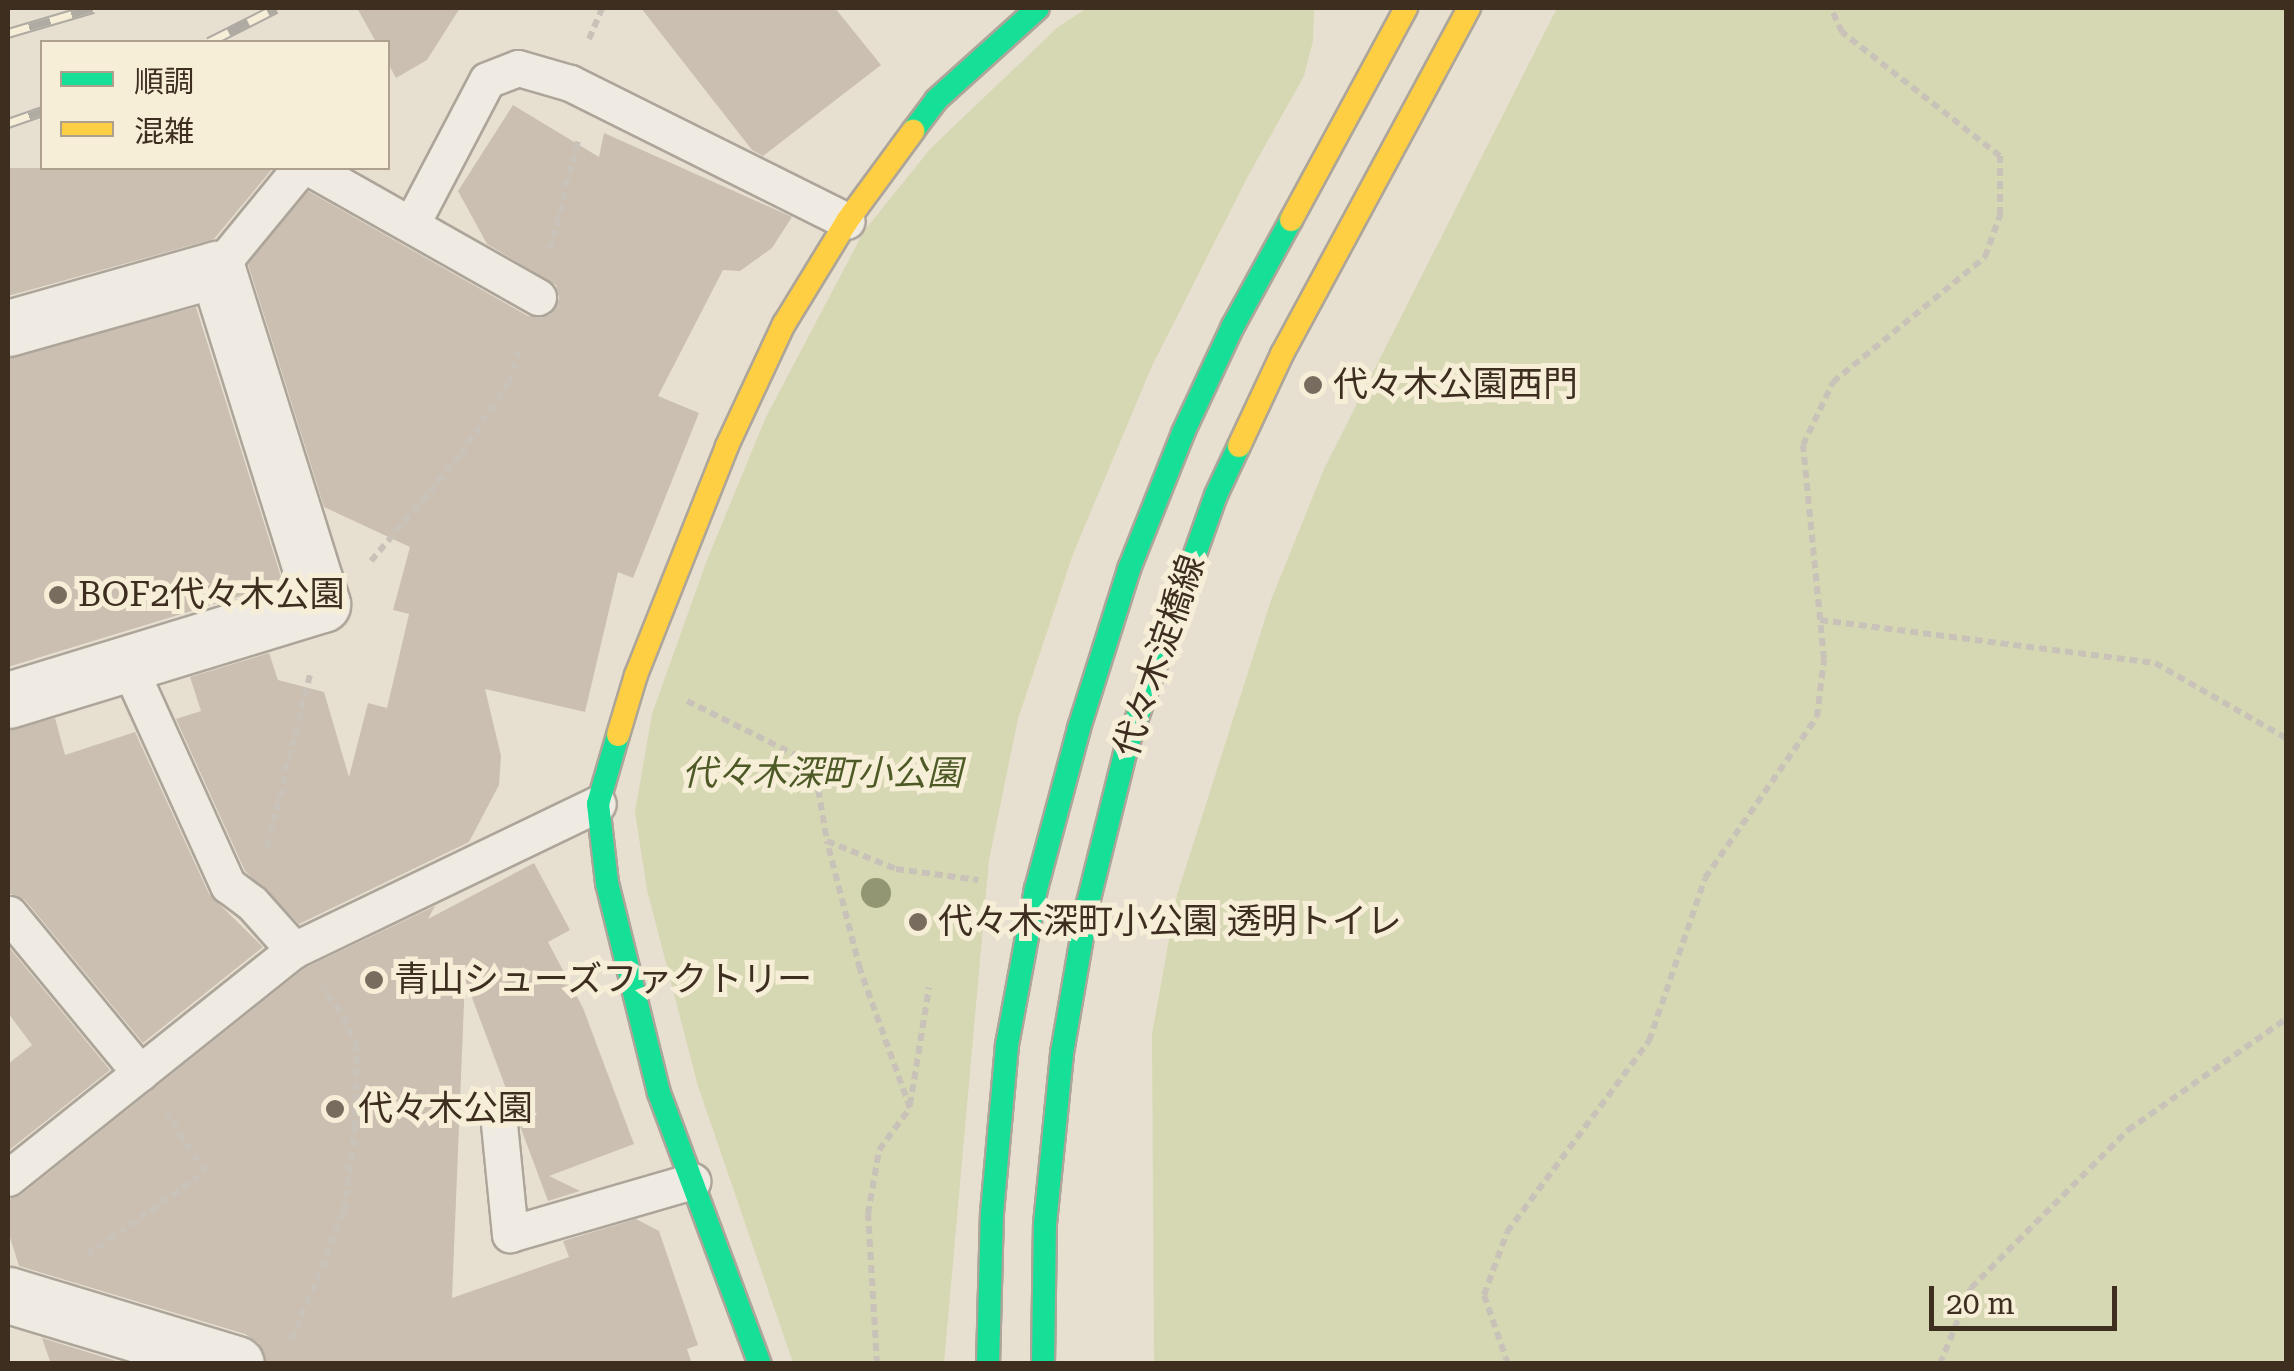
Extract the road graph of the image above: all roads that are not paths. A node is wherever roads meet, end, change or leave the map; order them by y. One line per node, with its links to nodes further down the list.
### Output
1 (1038, 8): 6 (street)
2 (1406, 8): 23 (street, 代々木淀橋線)
3 (1469, 8): 24 (street, 代々木淀橋線)
4 (298, 170): 8 (lane)
5 (314, 170): 7 (lane)
6 (847, 221): 7 (lane); 13 (street)
7 (412, 224): 9 (lane)
8 (218, 269): 10 (street); 11 (street)
9 (538, 296)
10 (8, 328)
11 (128, 665): 12 (street); 15 (lane)
12 (8, 700)
13 (598, 804): 15 (lane); 19 (street)
14 (9, 914): 16 (lane)
15 (294, 950): 16 (lane)
16 (140, 1072): 18 (lane)
17 (499, 1124): 19 (lane)
18 (8, 1178)
19 (692, 1181): 22 (street)
20 (22, 1300): 21 (street)
21 (236, 1364)
22 (760, 1364)
23 (988, 1364)
24 (1044, 1364)

